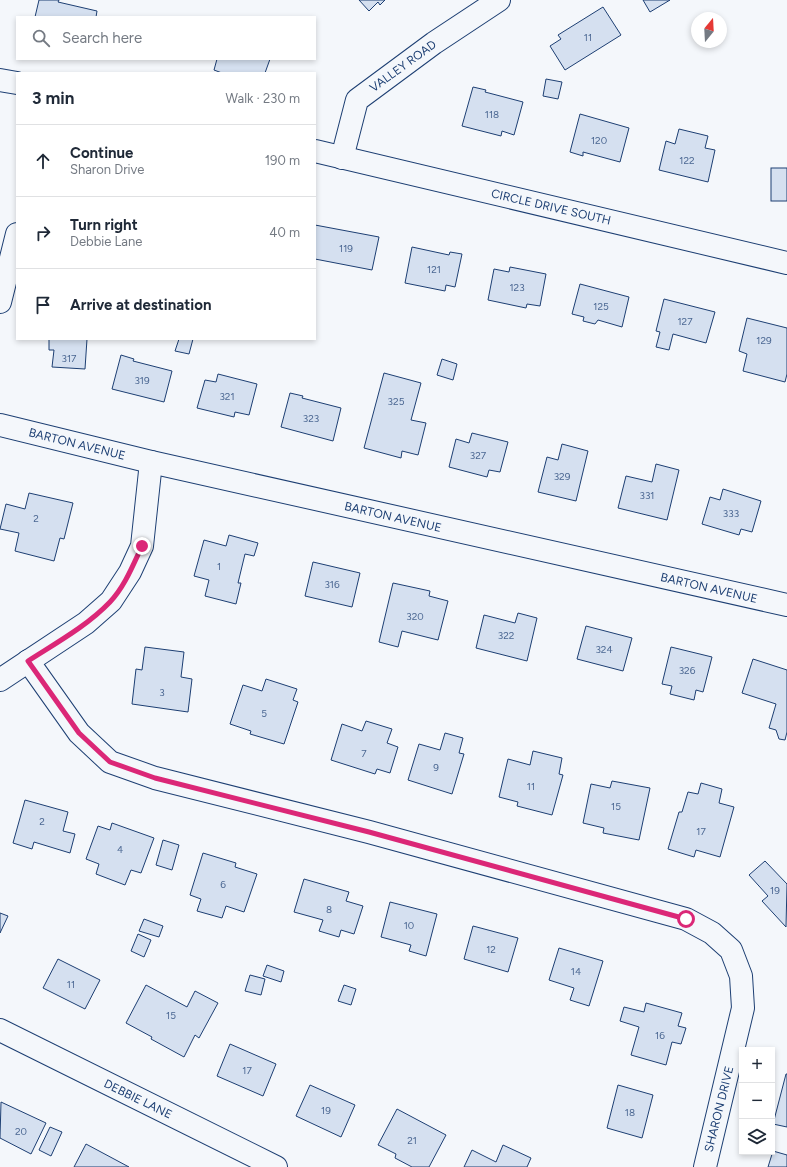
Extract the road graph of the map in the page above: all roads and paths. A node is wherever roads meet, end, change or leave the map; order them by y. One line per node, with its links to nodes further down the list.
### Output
1 (499, 0): 5 (street, VALLEY ROAD)
2 (0, 80): 3 (street)
3 (16, 83)
4 (316, 151): 5 (street, CIRCLE DRIVE SOUTH)
5 (342, 158): 7 (street, CIRCLE DRIVE SOUTH)
6 (16, 238): 8 (street)
7 (787, 264)
8 (0, 302)
9 (0, 425): 10 (street, BARTON AVENUE)
10 (151, 462): 11 (street, BARTON AVENUE); 12 (street)
11 (787, 605)
12 (28, 661): 13 (street); 16 (street, SHARON DRIVE)
13 (0, 680)
14 (0, 1030): 15 (street, DEBBIE LANE)
15 (276, 1167)
16 (705, 1167)

